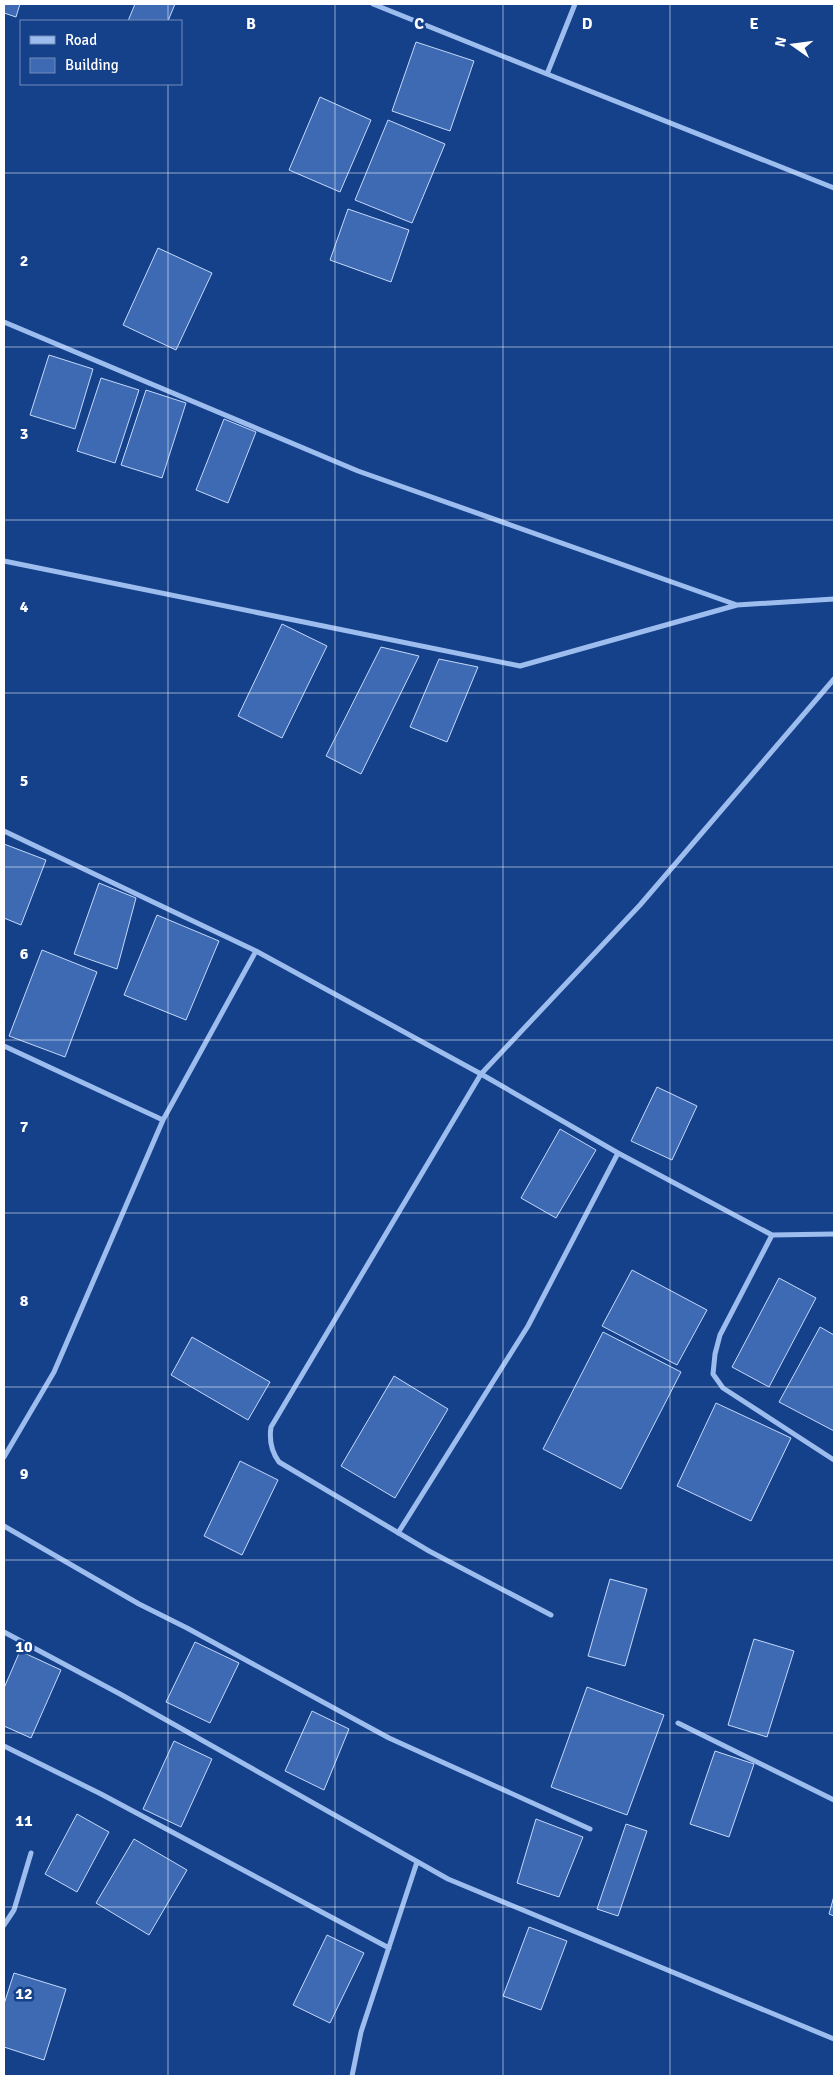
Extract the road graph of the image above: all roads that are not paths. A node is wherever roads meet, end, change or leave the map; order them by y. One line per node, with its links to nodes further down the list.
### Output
1 (373, 4): 3 (street)
2 (575, 4): 3 (street)
3 (547, 74): 4 (street)
4 (834, 188)
5 (4, 322): 8 (street)
6 (4, 561): 8 (street)
7 (834, 599): 8 (street)
8 (738, 605)
9 (834, 679): 13 (street)
10 (4, 831): 11 (street)
11 (256, 951): 13 (street); 14 (street)
12 (4, 1046): 14 (street)
13 (481, 1074): 15 (street); 21 (street)
14 (163, 1120): 18 (street)
15 (618, 1153): 17 (street); 21 (street)
16 (834, 1234): 17 (street)
17 (772, 1235): 19 (street)
18 (4, 1457)
19 (834, 1460)
20 (4, 1526): 27 (street)
21 (398, 1533): 22 (street)
22 (551, 1615)
23 (4, 1632): 29 (street)
24 (678, 1723): 26 (street)
25 (4, 1746): 31 (street)
26 (834, 1800)
27 (590, 1829)
28 (31, 1853): 30 (street)
29 (417, 1862): 31 (street); 32 (street)
30 (4, 1925)
31 (389, 1948): 33 (street)
32 (834, 2039)
33 (352, 2076)

